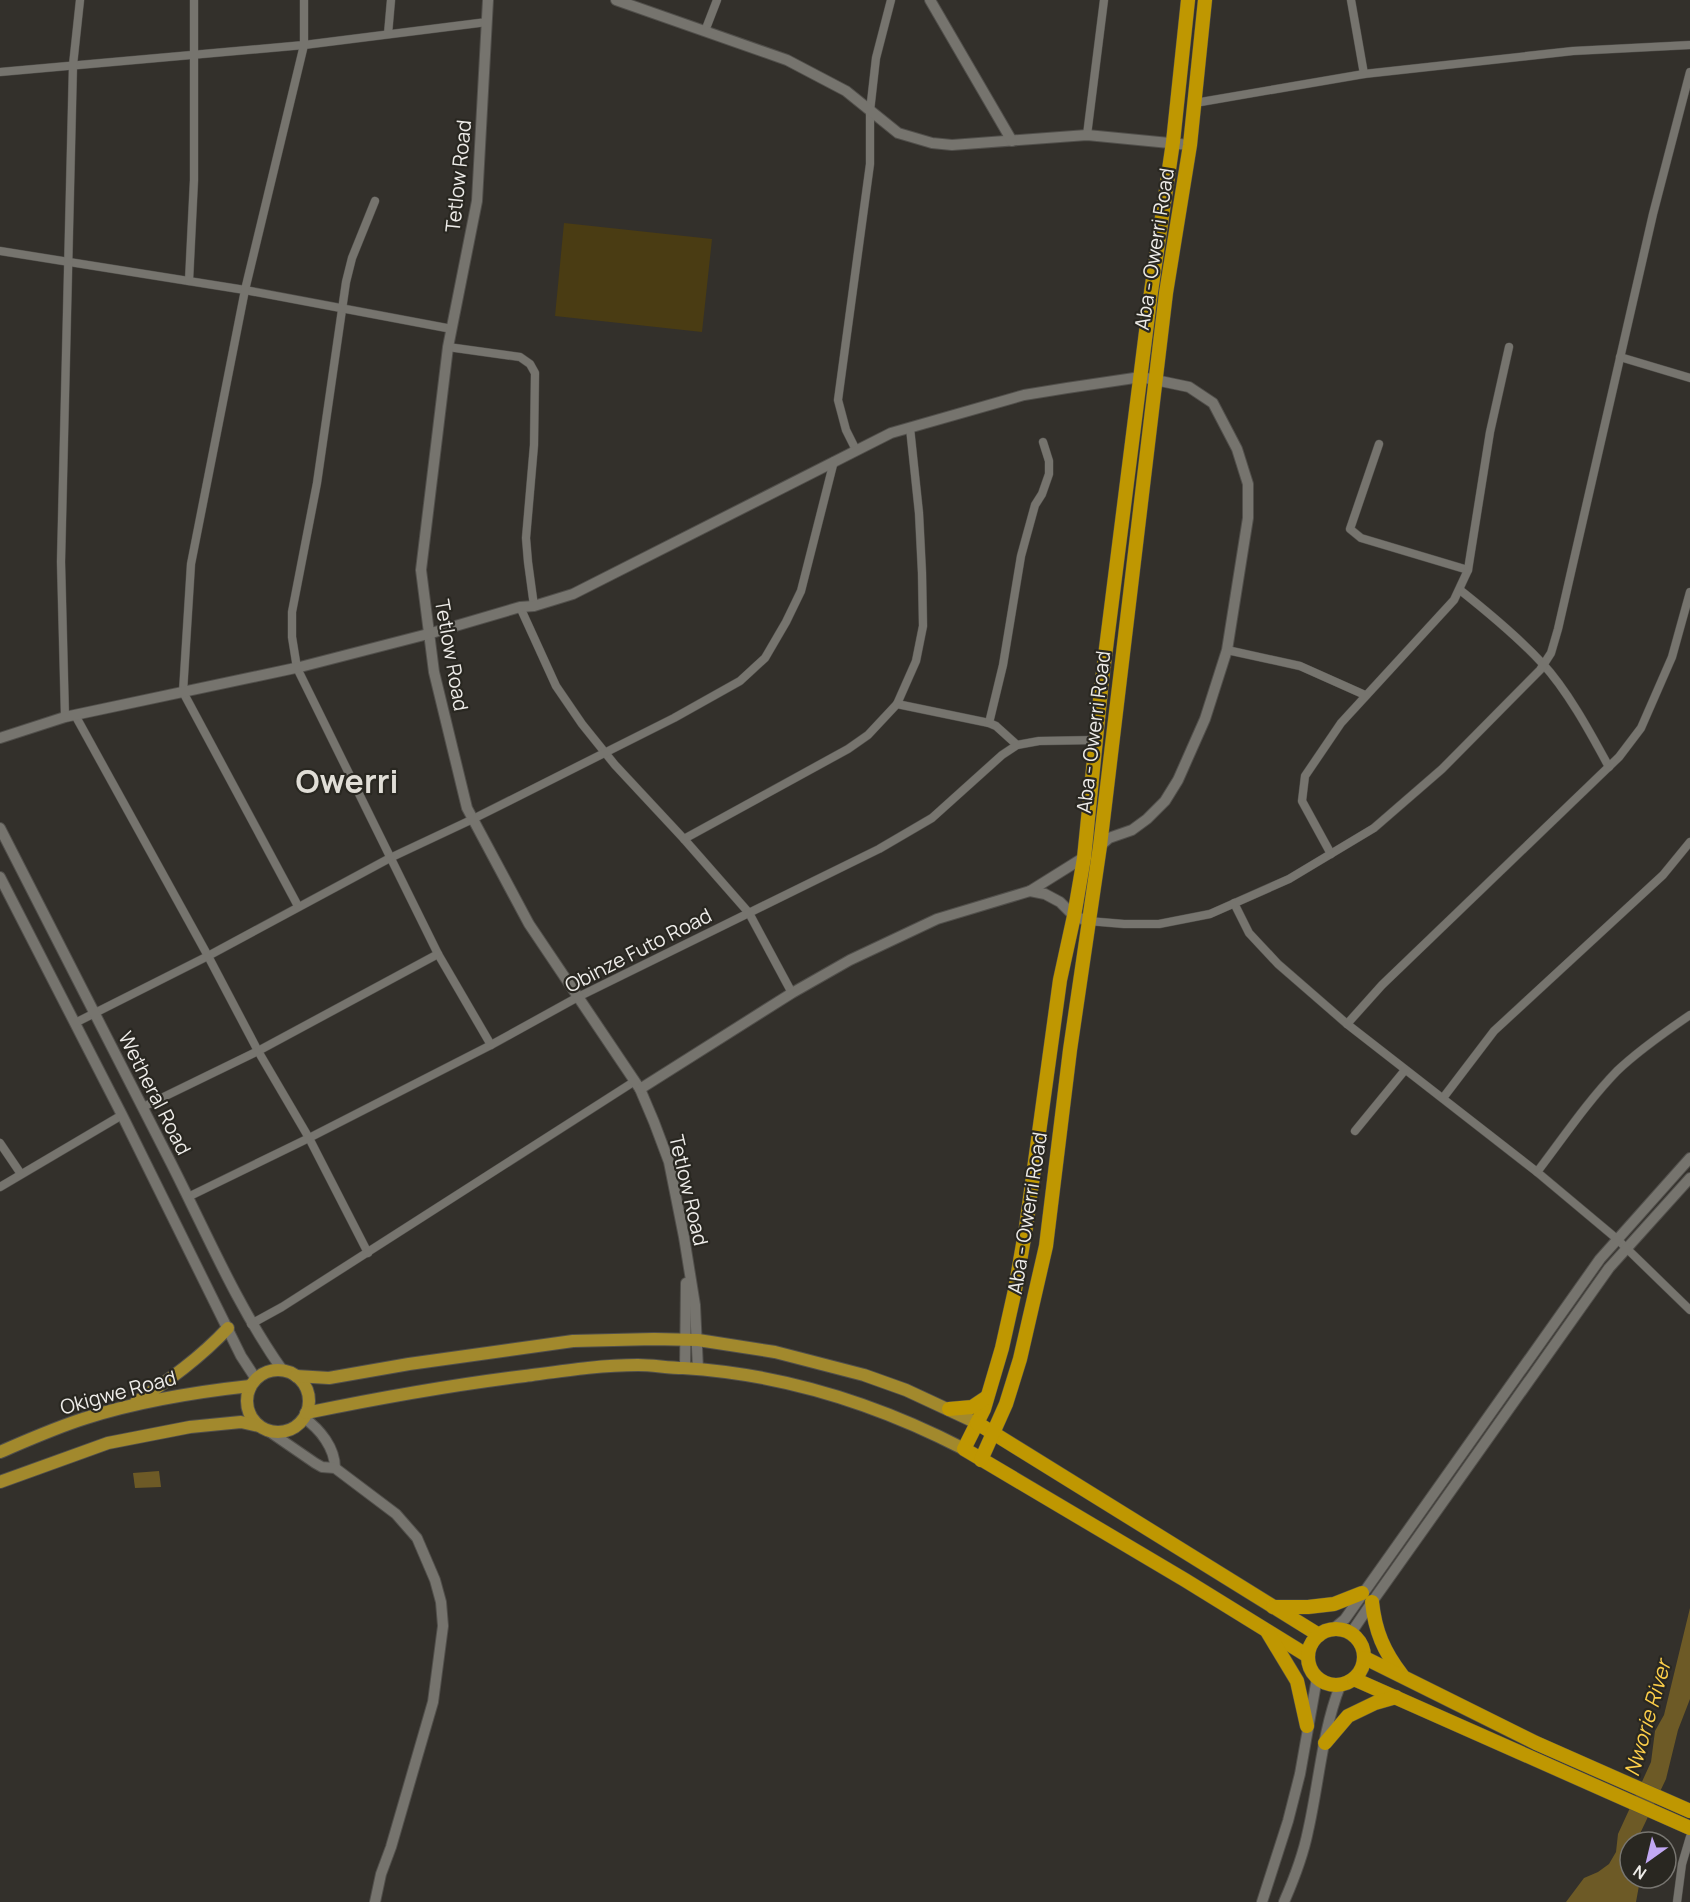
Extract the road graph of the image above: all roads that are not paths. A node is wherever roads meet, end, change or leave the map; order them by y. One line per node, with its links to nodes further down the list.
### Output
1 (80, 0): 20 (street)
2 (194, 0): 19 (street)
3 (304, 0): 17 (street)
4 (391, 0): 16 (street)
5 (488, 0): 14 (street, Tetlow Road)
6 (616, 0): 15 (street)
7 (717, 0): 15 (street)
8 (891, 0): 25 (street)
9 (930, 0): 27 (street)
10 (1104, 0): 26 (street)
11 (1188, 0): 28 (highway, Aba - Owerri Road)
12 (1205, 0): 24 (highway, Aba - Owerri Road)
13 (1351, 0): 23 (street)
14 (487, 22): 16 (street); 36 (street, Tetlow Road)
15 (705, 31): 25 (street)
16 (388, 34): 17 (street)
17 (304, 45): 19 (street); 34 (street)
18 (1690, 45): 23 (street)
19 (194, 54): 20 (street); 33 (street)
20 (74, 65): 21 (street); 32 (street)
21 (0, 72)
22 (1690, 72): 39 (street)
23 (1364, 74): 24 (street)
24 (1195, 103): 29 (highway, Aba - Owerri Road)
25 (870, 111): 27 (street); 46 (street)
26 (1087, 135): 27 (street); 28 (street)
27 (1012, 141)
28 (1173, 142): 29 (street); 40 (highway, Aba - Owerri Road)
29 (1190, 145): 42 (highway, Aba - Owerri Road)
30 (375, 201): 35 (street)
31 (0, 251): 32 (street)
32 (69, 261): 33 (street); 60 (street)
33 (189, 281): 34 (street)
34 (245, 290): 35 (street); 57 (street)
35 (342, 308): 36 (street); 56 (street)
36 (452, 329): 37 (street, Tetlow Road)
37 (448, 347): 51 (street); 53 (street, Tetlow Road)
38 (1509, 347): 48 (street)
39 (1620, 357): 41 (street); 55 (street)
40 (1141, 377): 42 (street); 43 (street); 63 (highway, Aba - Owerri Road)
41 (1690, 378)
42 (1156, 380): 54 (street); 71 (highway, Aba - Owerri Road)
43 (910, 428): 46 (street); 59 (street)
44 (1043, 442): 61 (street)
45 (1379, 444): 48 (street)
46 (856, 450): 47 (street)
47 (834, 461): 51 (street); 65 (street)
48 (1468, 570): 49 (street)
49 (1460, 590): 55 (street); 58 (street)
50 (1690, 592): 66 (street)
51 (534, 606): 52 (street)
52 (520, 607): 53 (street); 65 (street)
53 (428, 634): 56 (street); 67 (street, Tetlow Road)
54 (1227, 650): 58 (street); 71 (street)
55 (1544, 664): 66 (street); 72 (street)
56 (297, 668): 57 (street); 73 (street)
57 (183, 692): 60 (street); 78 (street)
58 (1365, 694): 72 (street)
59 (897, 704): 61 (street); 69 (street)
60 (70, 716): 62 (street); 83 (street)
61 (989, 723): 64 (street)
62 (0, 738)
63 (1096, 740): 64 (street, Obinze Futo Road); 74 (highway, Aba - Owerri Road)
64 (1017, 745): 79 (street, Obinze Futo Road)
65 (605, 752): 67 (street); 69 (street)
66 (1610, 767): 89 (street)
67 (473, 819): 73 (street); 85 (street, Tetlow Road)
68 (0, 828): 86 (street, Wetheral Road)
69 (684, 839): 79 (street)
70 (1690, 842): 94 (street)
71 (1100, 846): 74 (street); 81 (highway, Aba - Owerri Road)
72 (1331, 854): 77 (street)
73 (390, 858): 78 (street); 82 (street)
74 (1084, 858): 76 (street); 80 (highway, Aba - Owerri Road)
75 (0, 877): 88 (street, Wetheral Road)
76 (1030, 891): 80 (street); 84 (street)
77 (1234, 903): 81 (street); 89 (street)
78 (298, 906): 83 (street)
79 (749, 913): 84 (street); 85 (street, Obinze Futo Road)
80 (1074, 916): 81 (street); 117 (highway, Aba - Owerri Road)
81 (1088, 921): 118 (highway, Aba - Owerri Road)
82 (438, 954): 90 (street); 91 (street)
83 (208, 956): 86 (street); 91 (street)
84 (792, 993): 93 (street)
85 (578, 997): 90 (street, Obinze Futo Road); 93 (street, Tetlow Road)
86 (94, 1012): 88 (street); 95 (street, Wetheral Road)
87 (1690, 1015): 101 (street)
88 (75, 1023): 96 (street, Wetheral Road)
89 (1347, 1024): 92 (street)
90 (491, 1045): 98 (street, Obinze Futo Road)
91 (258, 1051): 95 (street); 98 (street)
92 (1406, 1070): 94 (street); 97 (street)
93 (638, 1085): 108 (street); 112 (street, Tetlow Road)
94 (1443, 1098): 101 (street)
95 (143, 1107): 105 (street, Wetheral Road)
96 (122, 1115): 102 (street); 111 (street, Wetheral Road)
97 (1355, 1131)
98 (309, 1138): 105 (street, Obinze Futo Road); 108 (street)
99 (0, 1143): 102 (street)
100 (1690, 1158): 106 (street)
101 (1537, 1172): 106 (street)
102 (21, 1174): 104 (street)
103 (1690, 1178): 107 (street)
104 (0, 1187)
105 (188, 1197): 110 (street, Wetheral Road)
106 (1617, 1239): 107 (street); 133 (street)
107 (1626, 1248): 109 (street); 133 (street)
108 (368, 1253): 110 (street)
109 (1690, 1310)
110 (252, 1324): 114 (street, Wetheral Road)
111 (228, 1328): 116 (street, Wetheral Road); 119 (main road)
112 (691, 1340): 113 (street, Tetlow Road); 115 (main road); 120 (main road)
113 (691, 1369): 121 (main road); 126 (main road)
114 (283, 1371): 115 (main road); 116 (main road)
115 (296, 1376): 121 (main road)
116 (253, 1382): 119 (main road, Okigwe Road); 123 (main road)
117 (987, 1397): 120 (highway); 122 (highway, Aba - Owerri Road)
118 (1006, 1404): 124 (highway, Aba - Owerri Road); 125 (highway)
119 (130, 1406): 127 (main road, Okigwe Road)
120 (949, 1409): 122 (main road)
121 (305, 1415): 123 (main road); 129 (street)
122 (977, 1423): 124 (highway); 126 (highway, Aba - Owerri Road)
123 (263, 1428): 129 (street); 130 (main road)
124 (994, 1432): 125 (highway); 128 (highway, Aba - Owerri Road)
125 (1018, 1447): 131 (highway)
126 (964, 1449): 128 (highway)
127 (0, 1452)
128 (981, 1460): 132 (highway)
129 (335, 1468): 152 (street)
130 (0, 1482)
131 (1198, 1559): 132 (highway); 134 (highway)
132 (1185, 1580): 136 (highway)
133 (1367, 1598): 134 (highway); 135 (street); 138 (street); 143 (highway)
134 (1273, 1607): 137 (highway)
135 (1333, 1629): 137 (highway); 138 (highway)
136 (1267, 1631): 139 (highway); 146 (highway)
137 (1318, 1635): 139 (highway)
138 (1356, 1637): 140 (highway)
139 (1308, 1656): 141 (highway)
140 (1365, 1658): 142 (highway); 143 (highway)
141 (1317, 1678): 144 (highway); 146 (street)
142 (1354, 1679): 144 (highway); 145 (highway)
143 (1405, 1679): 148 (highway)
144 (1340, 1686): 147 (street)
145 (1396, 1697): 147 (highway); 148 (highway)
146 (1307, 1726): 153 (street)
147 (1325, 1743): 154 (street)
148 (1589, 1774): 149 (highway); 150 (highway)
149 (1689, 1811)
150 (1686, 1825)
151 (1690, 1837): 155 (street)
152 (375, 1902)
153 (1262, 1902)
154 (1284, 1902)
155 (1677, 1902)

